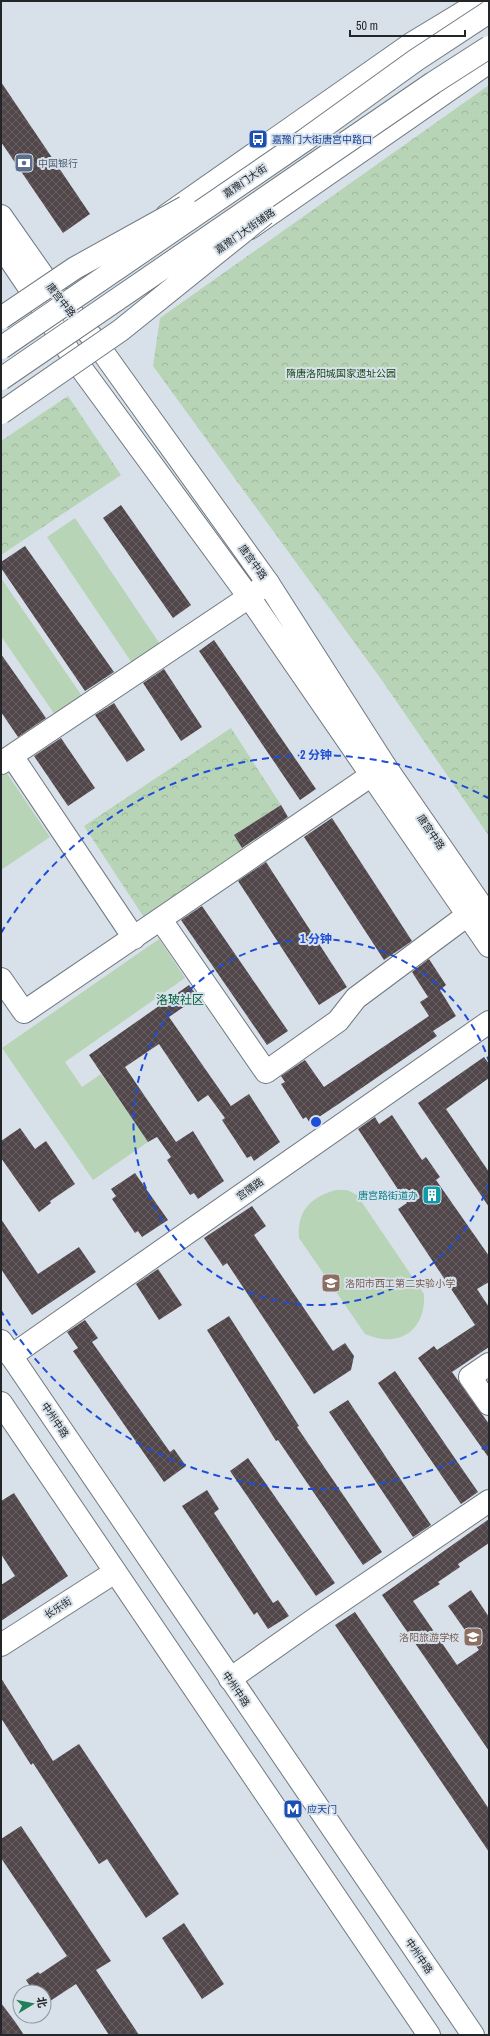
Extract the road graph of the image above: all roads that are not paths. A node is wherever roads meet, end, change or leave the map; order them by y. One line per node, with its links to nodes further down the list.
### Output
1 (482, 1): 9 (main road)
2 (489, 12): 6 (main road, 嘉豫门大街, bridge)
3 (489, 47): 5 (main road, bridge)
4 (489, 62): 12 (main road, 嘉豫门大街辅路)
5 (390, 112): 15 (main road, bridge); 17 (main road, bridge)
6 (305, 140): 10 (main road, bridge); 13 (main road, 嘉豫门大街, bridge)
7 (1, 216): 9 (main road, 唐宫中路)
8 (1, 246): 9 (main road, 唐宫中路)
9 (47, 297): 11 (main road); 12 (main road, 唐宫中路); 14 (main road, 唐宫中路)
10 (1, 318)
11 (1, 329)
12 (92, 337): 14 (main road, 嘉豫门大街辅路); 18 (main road, 唐宫中路)
13 (1, 348)
14 (70, 353): 16 (main road, 嘉豫门大街辅路); 19 (main road, 唐宫中路)
15 (1, 379)
16 (1, 401)
17 (1, 413)
18 (268, 583): 19 (main road); 21 (main road, 唐宫中路)
19 (249, 597): 20 (main road); 21 (main road, 唐宫中路)
20 (7, 760): 24 (main road)
21 (378, 770): 22 (main road, 唐宫中路); 23 (main road)
22 (479, 913): 23 (main road); 25 (main road, 唐宫中路)
23 (161, 920): 24 (main road)
24 (134, 938): 26 (main road)
25 (489, 946)
26 (1, 979)
27 (489, 1022): 28 (main road, 宫隅路)
28 (6, 1349): 35 (main road, 中州中路)
29 (489, 1364): 31 (main road)
30 (1, 1403): 33 (main road)
31 (489, 1404)
32 (489, 1501): 35 (main road)
33 (116, 1572): 34 (main road, 长乐街); 37 (main road)
34 (1, 1645)
35 (230, 1679): 38 (main road, 中州中路)
36 (489, 2026): 38 (main road)
37 (429, 2035)
38 (475, 2035)

